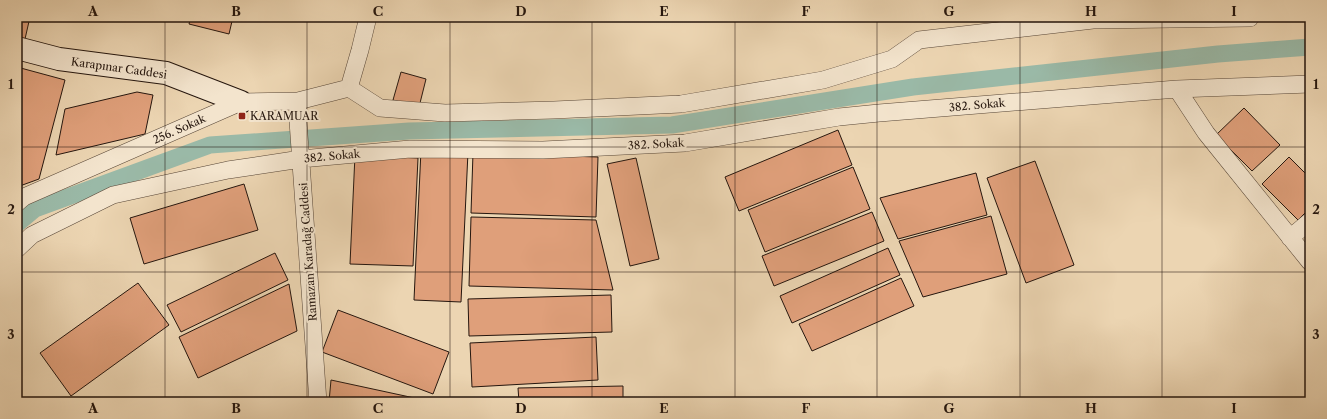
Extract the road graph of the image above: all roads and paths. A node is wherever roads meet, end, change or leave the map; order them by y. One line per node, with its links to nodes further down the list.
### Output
1 (368, 17): 5 (street)
2 (1250, 18): 5 (street)
3 (17, 48): 8 (street, Karapınar Caddesi)
4 (1310, 84): 6 (street, 382. Sokak)
5 (349, 88): 7 (street, 256. Sokak)
6 (1177, 89): 9 (street, 382. Sokak); 12 (street)
7 (298, 101): 8 (street, 256. Sokak); 9 (street, Ramazan Karadağ Caddesi)
8 (241, 102): 10 (street, 256. Sokak)
9 (301, 159): 13 (street, 382. Sokak); 15 (street, Ramazan Karadağ Caddesi)
10 (17, 203)
11 (1310, 221): 12 (street)
12 (1290, 238): 14 (street)
13 (17, 249)
14 (1310, 262)
15 (318, 402)

